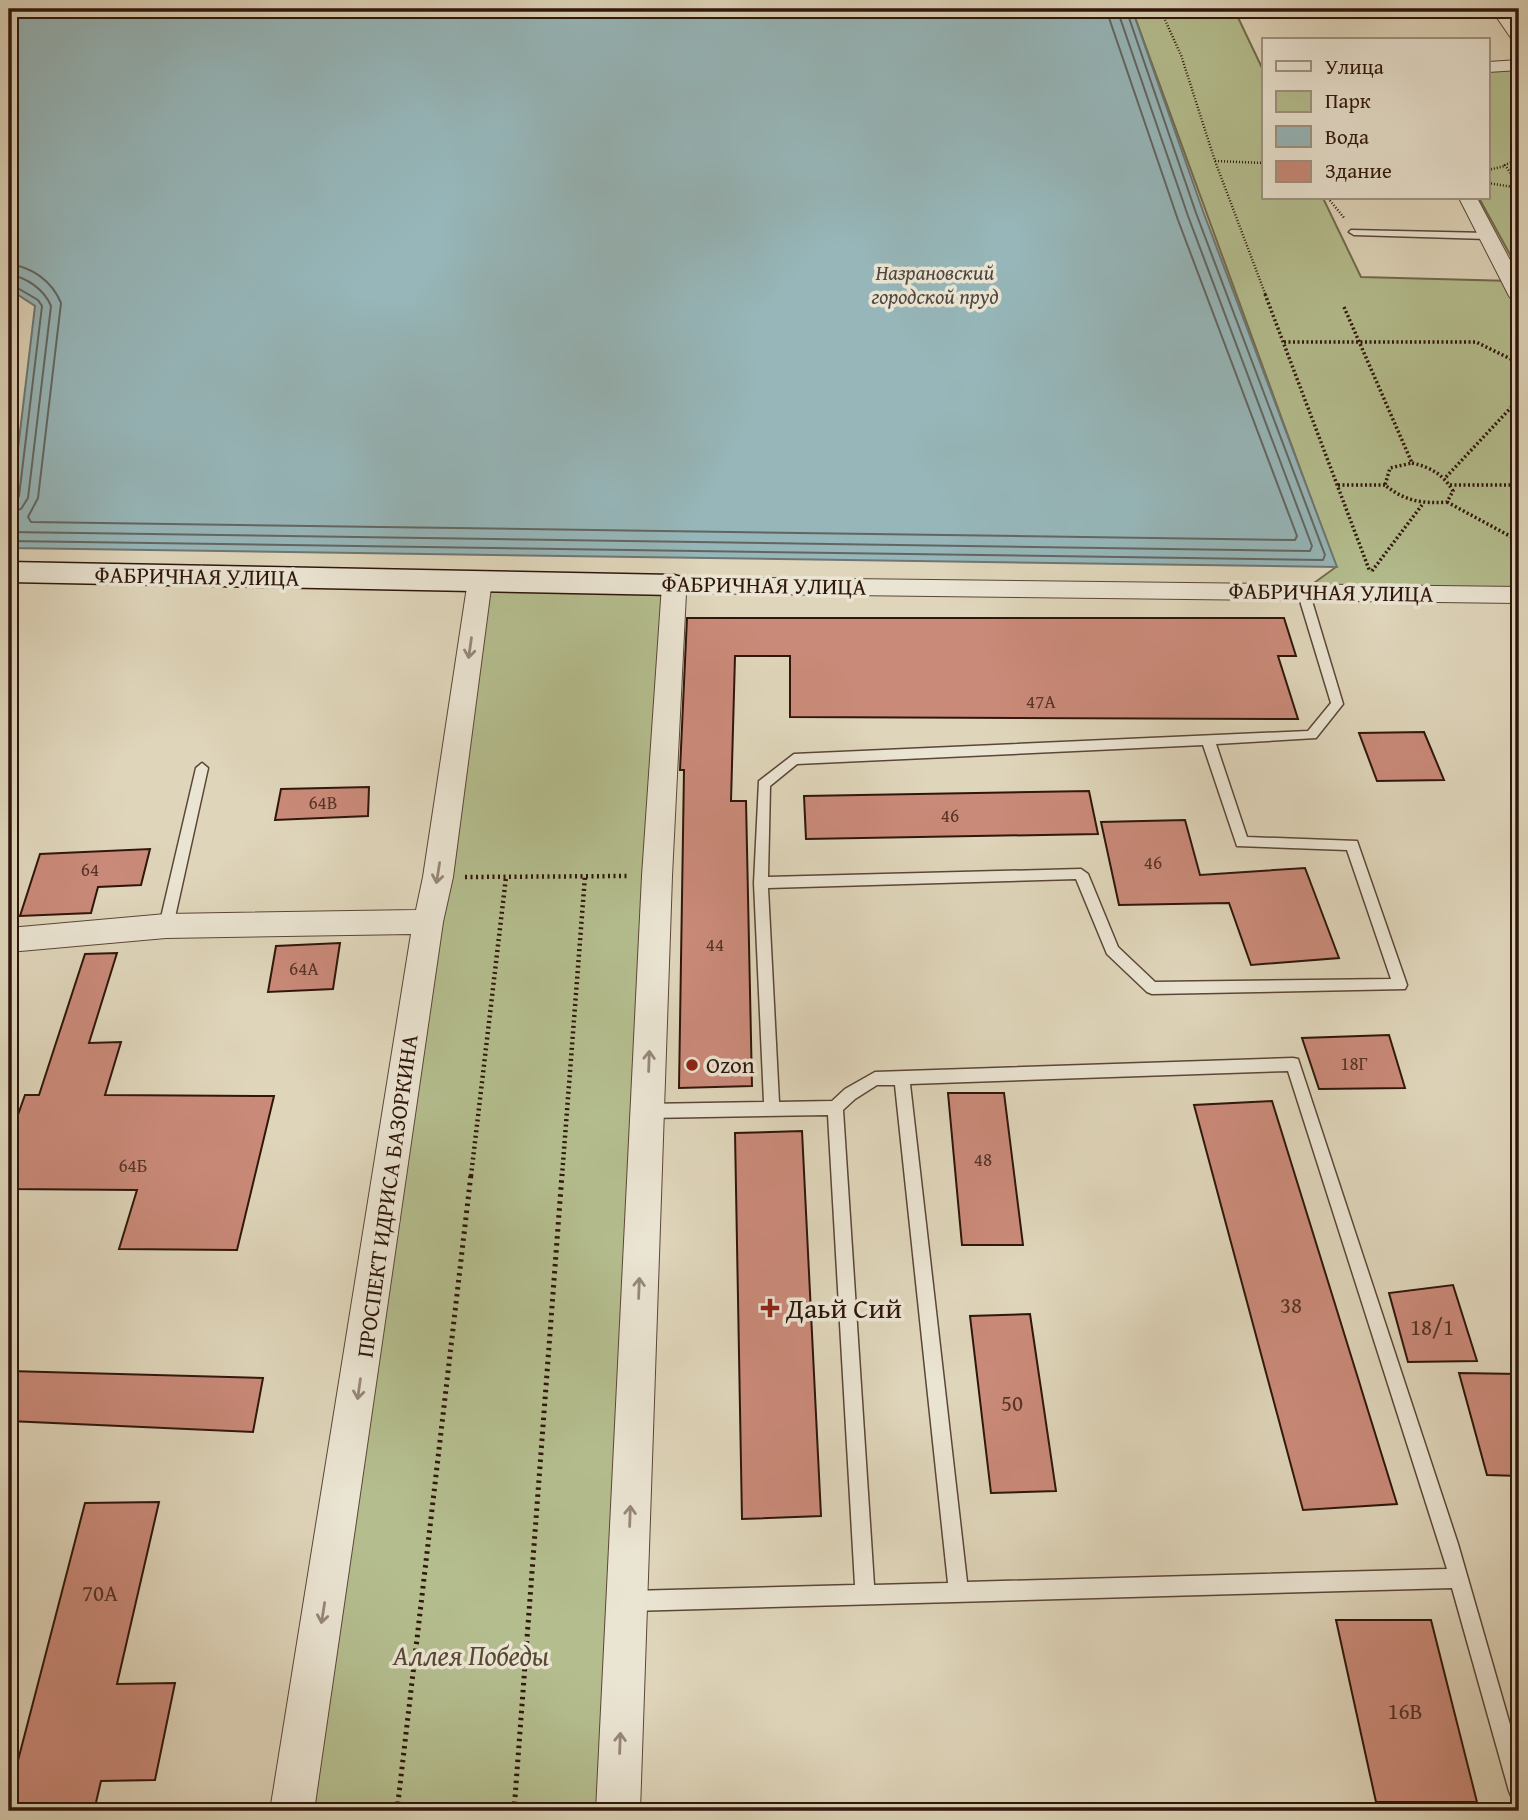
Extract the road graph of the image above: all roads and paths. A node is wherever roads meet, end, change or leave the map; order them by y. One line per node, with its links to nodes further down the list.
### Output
1 (1160, 9): 7 (path)
2 (1499, 9): 3 (street)
3 (1519, 38)
4 (1519, 65): 5 (street)
5 (1490, 67)
6 (1519, 159): 9 (path)
7 (1215, 161): 8 (path); 19 (path)
8 (1262, 163)
9 (1505, 166): 10 (path); 12 (path)
10 (1490, 170)
11 (1490, 183): 12 (path)
12 (1519, 187)
13 (1330, 200): 15 (path)
14 (1469, 200): 16 (street)
15 (1354, 232): 16 (lane)
16 (1488, 236): 17 (street)
17 (1519, 296)
18 (1344, 307): 20 (path)
19 (1283, 342): 20 (path); 25 (path)
20 (1360, 342): 21 (path); 23 (path)
21 (1519, 363)
22 (1519, 399): 24 (path)
23 (1412, 463): 24 (path); 26 (path)
24 (1446, 477): 27 (path)
25 (1338, 485): 26 (path); 34 (path)
26 (1385, 485): 30 (path)
27 (1450, 485): 28 (path); 29 (path)
28 (1519, 485)
29 (1447, 502): 30 (path); 31 (path)
30 (1423, 505): 34 (path)
31 (1519, 541)
32 (9, 572): 33 (street, ФАБРИЧНАЯ УЛИЦА)
33 (480, 580): 35 (street, ФАБРИЧНАЯ УЛИЦА); 42 (street, ПРОСПЕКТ ИДРИСА БАЗОРКИНА, one-way to 42)
34 (1369, 582): 36 (street, ФАБРИЧНАЯ УЛИЦА); 37 (street, ФАБРИЧНАЯ УЛИЦА)
35 (674, 584): 36 (street, ФАБРИЧНАЯ УЛИЦА); 41 (street)
36 (1303, 591): 38 (lane)
37 (1519, 594)
38 (1208, 739): 44 (lane); 44 (lane)
39 (202, 768): 46 (lane)
40 (585, 876): 41 (path); 43 (path); 59 (path)
41 (657, 876): 51 (street, one-way to 41)
42 (438, 877): 43 (path); 45 (street, ПРОСПЕКТ ИДРИСА БАЗОРКИНА)
43 (506, 877): 58 (path)
44 (761, 883): 49 (lane)
45 (428, 922): 46 (street); 57 (street, ПРОСПЕКТ ИДРИСА БАЗОРКИНА, one-way to 57)
46 (166, 926): 47 (street)
47 (9, 940)
48 (902, 1077): 50 (lane); 52 (lane); 53 (lane)
49 (772, 1108): 50 (lane); 51 (lane)
50 (835, 1108): 54 (lane)
51 (646, 1111): 55 (street, one-way to 51)
52 (1458, 1578): 53 (lane); 56 (lane)
53 (959, 1591): 54 (lane)
54 (865, 1594): 55 (lane)
55 (626, 1601): 60 (street, one-way to 55)
56 (1519, 1791)
57 (292, 1811)
58 (397, 1811)
59 (514, 1811)
60 (618, 1811)

